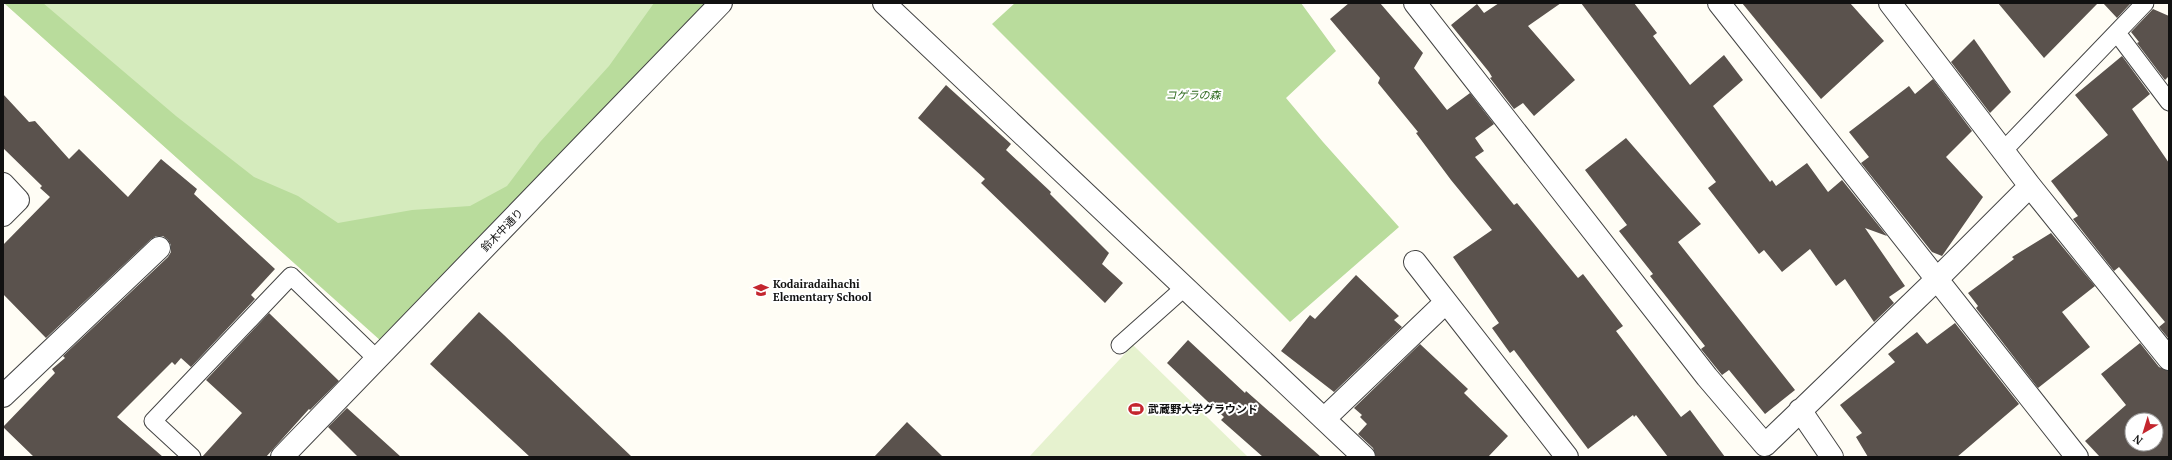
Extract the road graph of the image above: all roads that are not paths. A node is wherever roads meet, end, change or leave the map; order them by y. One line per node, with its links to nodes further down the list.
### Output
1 (721, 3): 20 (street, 鈴木中通り)
2 (884, 3): 16 (street)
3 (1415, 3): 22 (street)
4 (1719, 3): 15 (street)
5 (1890, 3): 9 (street)
6 (2145, 3): 7 (lane)
7 (2117, 33): 8 (lane); 9 (lane)
8 (2169, 102)
9 (2003, 151): 11 (street)
10 (3, 184): 12 (street)
11 (2030, 186): 15 (street); 19 (street)
12 (3, 214)
13 (158, 248): 21 (street)
14 (1415, 262): 17 (street)
15 (1937, 279): 22 (street); 29 (street)
16 (1184, 288): 18 (lane); 23 (street)
17 (1446, 302): 23 (street); 27 (street)
18 (1120, 345)
19 (2169, 359)
20 (378, 360): 24 (lane); 25 (street, 鈴木中通り)
21 (3, 396)
22 (1800, 410): 28 (street)
23 (1324, 419): 26 (street)
24 (192, 457)
25 (282, 457)
26 (1364, 457)
27 (1567, 457)
28 (1832, 457)
29 (2077, 457)

